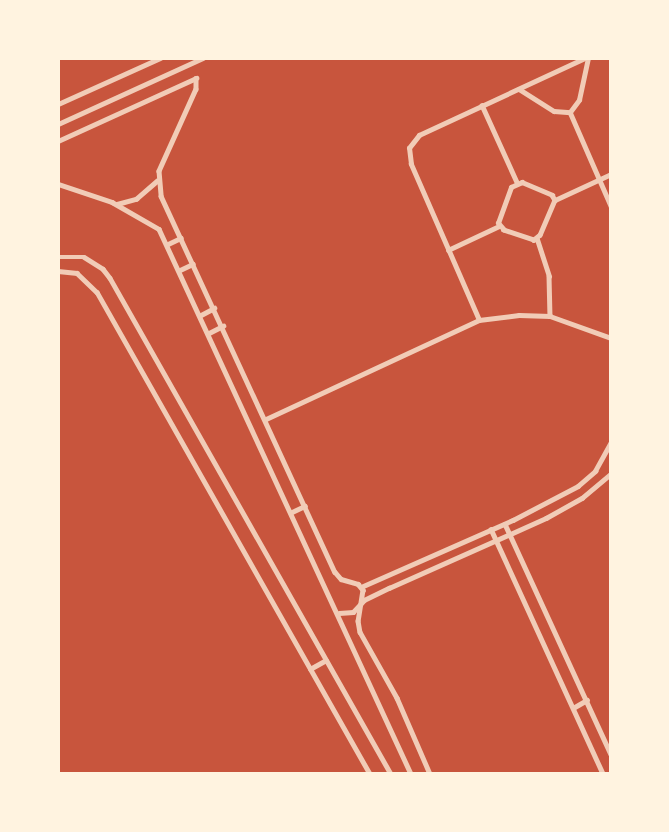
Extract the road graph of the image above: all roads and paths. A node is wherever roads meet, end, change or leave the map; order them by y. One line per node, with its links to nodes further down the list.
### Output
1 (160, 58): 5 (street)
2 (203, 58): 8 (street)
3 (587, 58): 4 (street); 7 (street)
4 (518, 88): 6 (street); 7 (street)
5 (58, 104)
6 (482, 105): 13 (street); 22 (street)
7 (570, 112): 11 (street)
8 (58, 124)
9 (58, 141): 12 (street)
10 (611, 174): 11 (street)
11 (599, 179): 15 (street); 17 (street)
12 (158, 181): 16 (street); 19 (street)
13 (517, 182): 15 (street); 18 (street)
14 (58, 184): 16 (street)
15 (555, 200): 20 (street)
16 (117, 204): 21 (street)
17 (611, 206)
18 (499, 226): 20 (street); 22 (street)
19 (181, 238): 21 (street); 24 (street)
20 (537, 238): 29 (street)
21 (168, 244): 25 (street)
22 (448, 250): 30 (street)
23 (58, 257): 48 (street)
24 (193, 264): 25 (street); 27 (street)
25 (180, 270): 28 (street)
26 (58, 271): 49 (street)
27 (215, 309): 28 (street); 31 (street)
28 (201, 315): 32 (street)
29 (550, 316): 30 (street); 33 (street)
30 (479, 320): 34 (street)
31 (223, 326): 32 (street); 34 (street)
32 (209, 333): 38 (street)
33 (611, 338)
34 (266, 419): 37 (street)
35 (611, 442): 39 (street)
36 (611, 474): 41 (street)
37 (305, 506): 38 (street); 44 (street)
38 (292, 512): 47 (street)
39 (505, 524): 40 (street); 41 (street)
40 (491, 529): 42 (street); 43 (street)
41 (509, 533): 42 (street); 50 (street)
42 (496, 540): 45 (street); 51 (street)
43 (384, 577): 44 (street); 45 (street)
44 (361, 587): 46 (street)
45 (388, 588): 46 (street)
46 (363, 600): 47 (street); 56 (street)
47 (339, 613): 55 (street)
48 (326, 660): 49 (street); 54 (street)
49 (310, 669): 53 (street)
50 (587, 700): 51 (street); 52 (street)
51 (573, 708): 57 (street)
52 (611, 754)
53 (370, 774)
54 (391, 774)
55 (411, 774)
56 (430, 774)
57 (603, 774)

